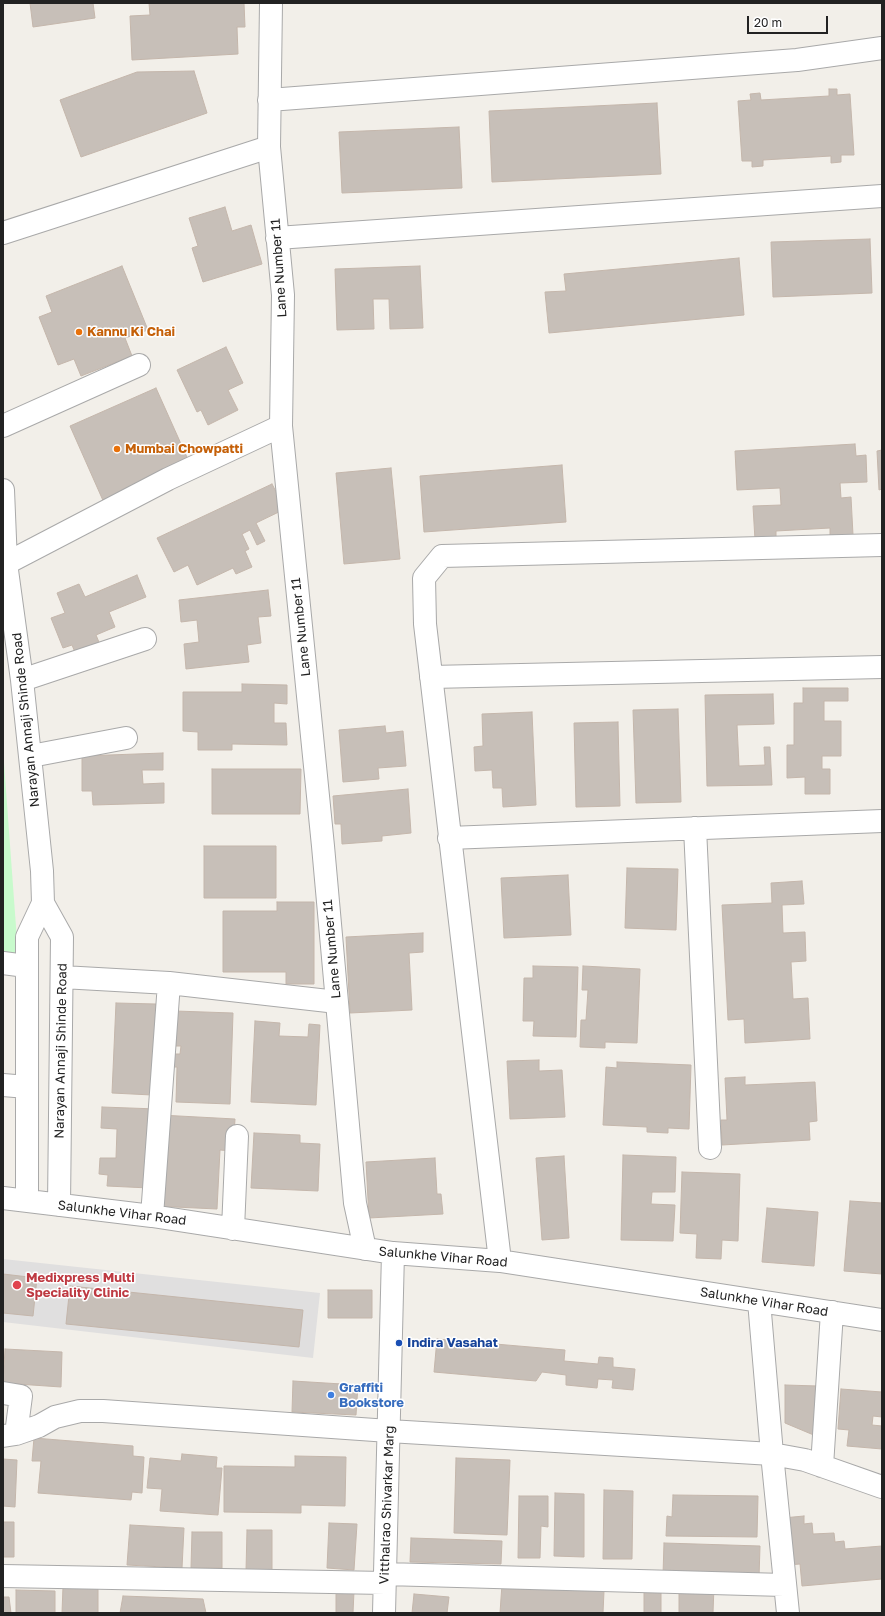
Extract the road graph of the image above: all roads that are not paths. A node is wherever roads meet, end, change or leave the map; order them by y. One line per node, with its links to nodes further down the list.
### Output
1 (271, 3): 3 (street, Lane Number 11)
2 (882, 48): 3 (street)
3 (269, 100): 4 (street, Lane Number 11)
4 (269, 148): 6 (street); 7 (street, Lane Number 11)
5 (882, 196): 7 (street)
6 (3, 233)
7 (277, 238): 10 (street, Lane Number 11)
8 (140, 365): 9 (street)
9 (3, 426)
10 (281, 426): 13 (street); 28 (street, Lane Number 11)
11 (3, 490): 13 (street, Narayan Annaji Shinde Road)
12 (882, 545): 16 (street)
13 (5, 564): 17 (street, Narayan Annaji Shinde Road)
14 (145, 639): 17 (street)
15 (882, 667): 16 (street)
16 (431, 677): 22 (street)
17 (22, 680): 19 (street, Narayan Annaji Shinde Road)
18 (126, 738): 19 (street)
19 (31, 756): 23 (street, Narayan Annaji Shinde Road)
20 (882, 821): 21 (street)
21 (695, 828): 22 (street); 32 (street)
22 (449, 838): 40 (street)
23 (43, 903): 25 (street, Narayan Annaji Shinde Road); 26 (street, Narayan Annaji Shinde Road)
24 (3, 963): 25 (street)
25 (26, 966): 30 (street, Narayan Annaji Shinde Road)
26 (62, 977): 27 (street); 35 (street, Narayan Annaji Shinde Road)
27 (169, 983): 28 (street); 36 (street)
28 (337, 1002): 38 (street, Lane Number 11)
29 (3, 1085): 30 (street)
30 (27, 1087): 34 (street, Narayan Annaji Shinde Road)
31 (238, 1136): 37 (street)
32 (710, 1148)
33 (3, 1198): 34 (street, Salunkhe Vihar Road)
34 (27, 1201): 35 (street, Salunkhe Vihar Road)
35 (59, 1205): 36 (street, Salunkhe Vihar Road)
36 (152, 1216): 37 (street, Salunkhe Vihar Road)
37 (233, 1229): 38 (street, Salunkhe Vihar Road)
38 (365, 1249): 39 (street, Salunkhe Vihar Road)
39 (393, 1253): 40 (street, Salunkhe Vihar Road); 45 (street, Vitthalrao Shivarkar Marg)
40 (500, 1261): 41 (street, Salunkhe Vihar Road)
41 (759, 1301): 42 (street, Salunkhe Vihar Road); 47 (street)
42 (832, 1312): 43 (street, Salunkhe Vihar Road); 48 (street)
43 (882, 1320)
44 (3, 1393): 46 (street)
45 (389, 1431): 46 (street); 47 (street); 51 (street, Vitthalrao Shivarkar Marg)
46 (10, 1435)
47 (772, 1454): 48 (street); 52 (street)
48 (822, 1466): 49 (street)
49 (882, 1487)
50 (3, 1576): 51 (street)
51 (385, 1578): 52 (street); 53 (street, Vitthalrao Shivarkar Marg)
52 (784, 1585): 54 (street)
53 (384, 1613)
54 (788, 1613)

